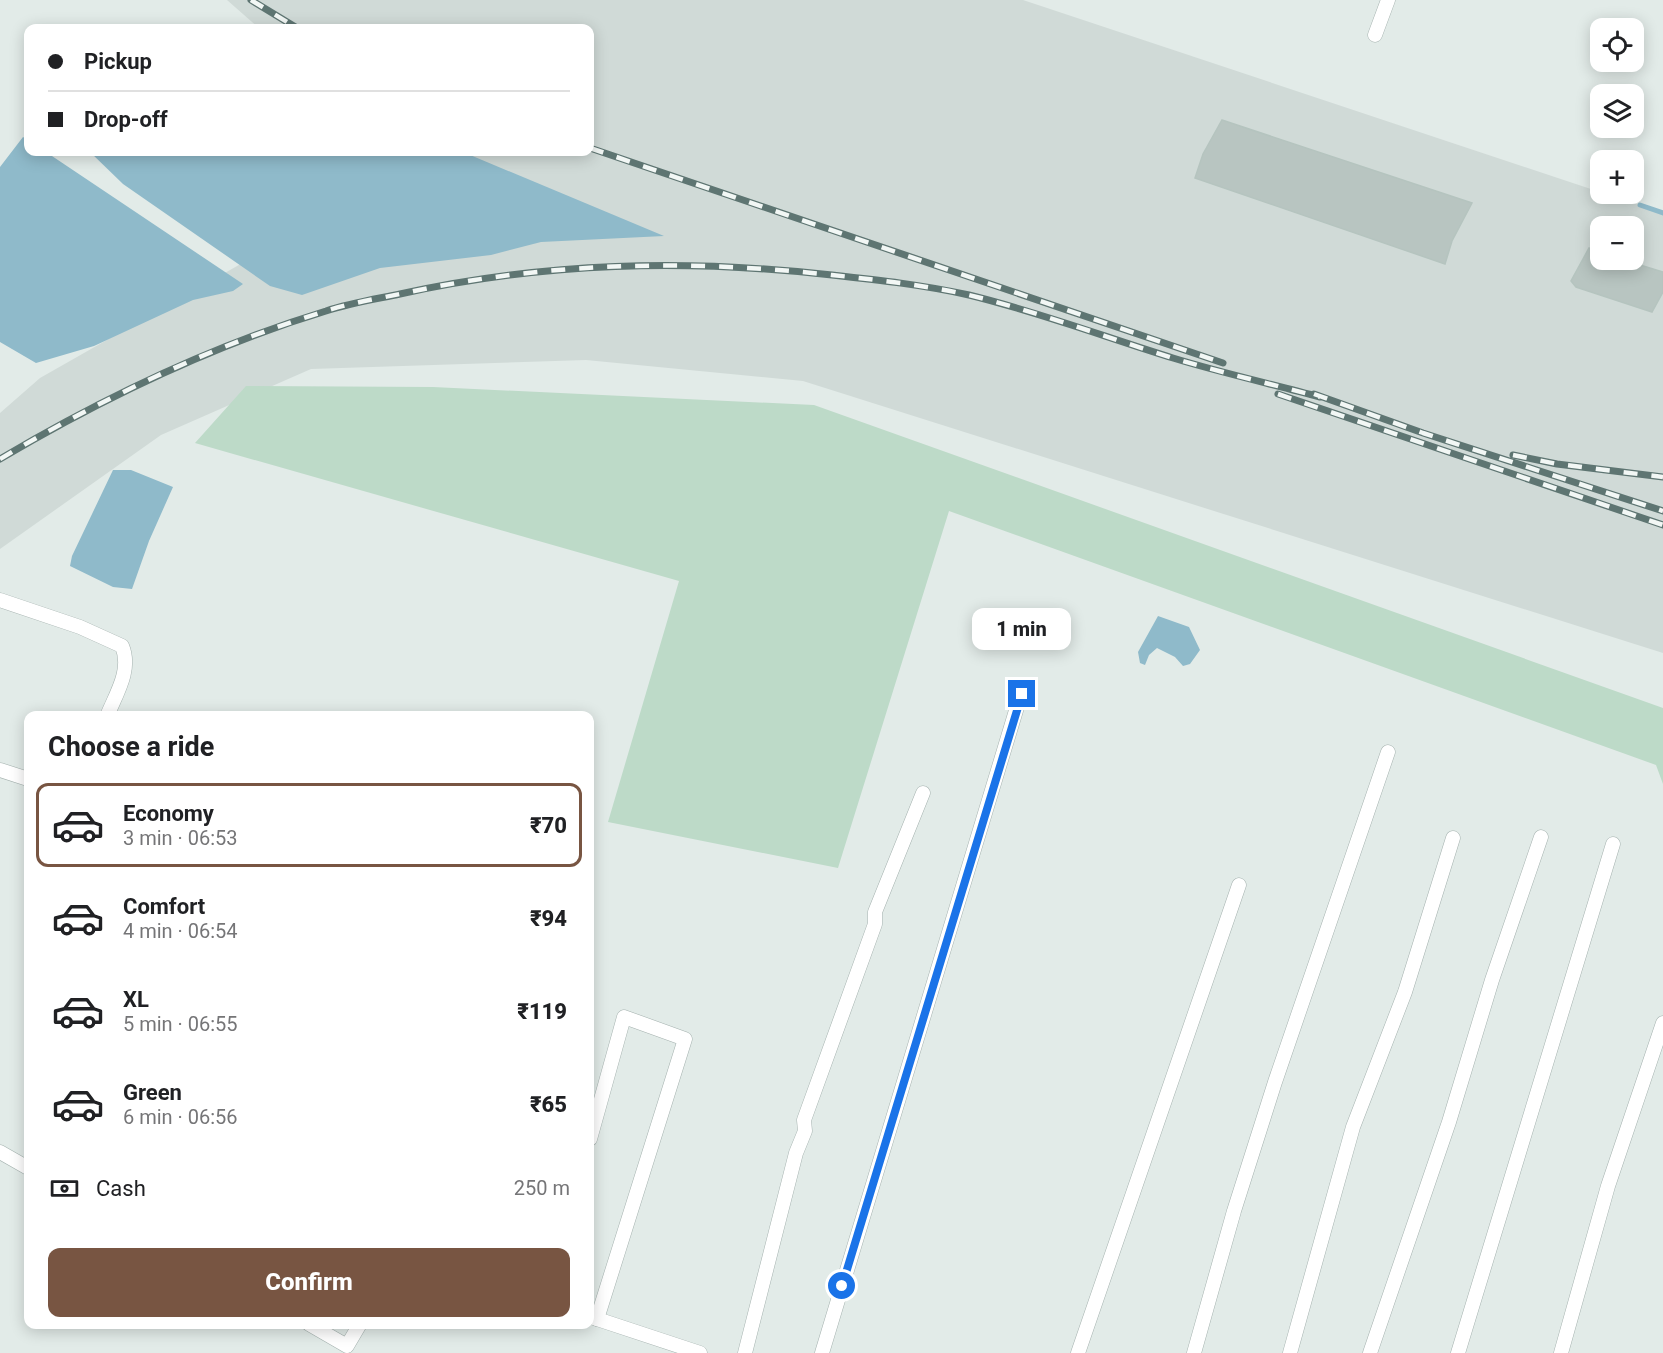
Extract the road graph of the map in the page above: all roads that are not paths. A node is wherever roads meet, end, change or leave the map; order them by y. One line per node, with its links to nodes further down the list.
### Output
1 (1388, 0): 2 (street)
2 (1375, 35)
3 (0, 600): 5 (street)
4 (1022, 694): 24 (street)
5 (109, 711)
6 (1388, 752): 26 (street)
7 (0, 770): 8 (street)
8 (24, 778)
9 (922, 793): 23 (street)
10 (1540, 837): 28 (street)
11 (1454, 838): 27 (street)
12 (1612, 844): 29 (street)
13 (1239, 885): 25 (street)
14 (1663, 1023): 30 (street)
15 (594, 1125): 18 (street)
16 (0, 1152): 17 (street)
17 (24, 1166)
18 (594, 1316)
19 (594, 1318): 22 (street)
20 (318, 1329): 21 (street)
21 (357, 1329)
22 (700, 1353)
23 (745, 1353)
24 (822, 1353)
25 (1078, 1353)
26 (1194, 1353)
27 (1290, 1353)
28 (1370, 1353)
29 (1458, 1353)
30 (1561, 1353)

